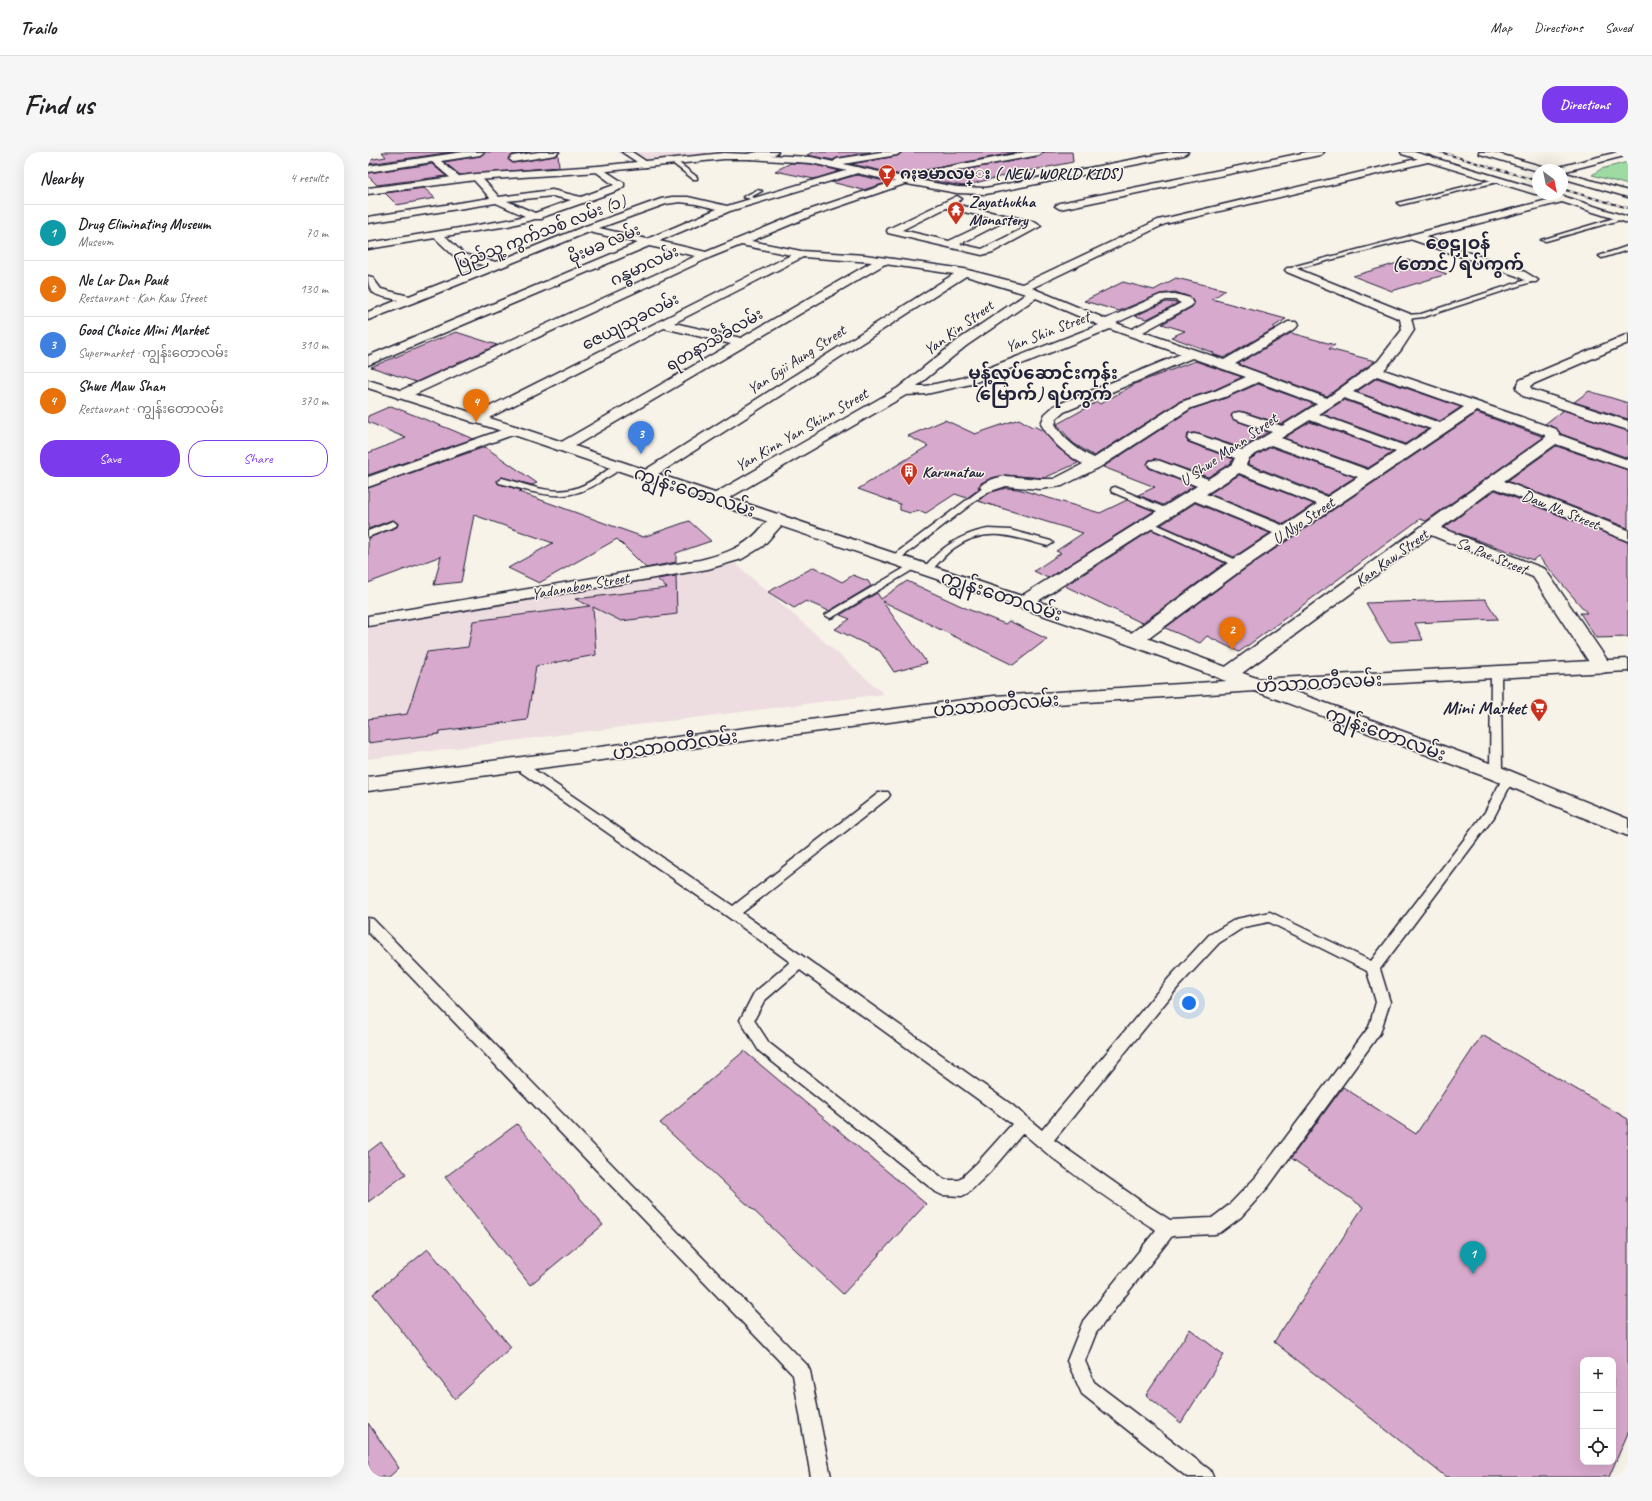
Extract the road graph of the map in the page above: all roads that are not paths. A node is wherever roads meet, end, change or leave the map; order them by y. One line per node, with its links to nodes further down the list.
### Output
1 (480, 152): 15 (street)
2 (506, 152): 16 (street)
3 (555, 152): 16 (street)
4 (626, 152): 19 (street)
5 (774, 152): 14 (street)
6 (897, 152): 20 (street)
7 (1039, 152): 32 (street, ဂန္ဓမာလမ်း)
8 (1184, 152): 35 (street)
9 (1320, 152): 43 (street)
10 (1405, 152): 17 (street)
11 (1483, 152): 21 (street)
12 (1628, 152): 22 (street)
13 (721, 154): 14 (street); 18 (street)
14 (750, 156): 20 (street)
15 (434, 159): 23 (street); 30 (street)
16 (513, 159): 26 (street)
17 (1429, 159): 31 (street); 71 (street)
18 (673, 161): 19 (street); 29 (lane)
19 (646, 164): 24 (street)
20 (831, 164): 25 (street)
21 (1532, 166)
22 (1568, 167)
23 (368, 169)
24 (598, 169): 26 (street); 38 (street)
25 (858, 170): 32 (street); 45 (street, မိုးမခ လမ်း)
26 (524, 173): 27 (street)
27 (476, 177): 30 (street); 37 (street)
28 (1568, 177): 36 (street)
29 (695, 178)
30 (457, 179): 34 (street)
31 (1500, 180): 33 (street); 41 (lane)
32 (907, 181): 35 (street); 57 (street, ဂန္ဓမာလမ်း)
33 (1532, 190)
34 (368, 191)
35 (973, 191): 42 (street)
36 (1628, 194)
37 (497, 200): 38 (street); 46 (street); 47 (street)
38 (581, 200): 46 (street)
39 (1559, 200): 55 (street)
40 (1566, 200): 49 (street)
41 (1400, 204)
42 (945, 205): 48 (street); 59 (street)
43 (1060, 206)
44 (368, 208): 47 (street)
45 (727, 209): 53 (street, ပြည်သူ့ ကွက်သစ် လမ်း (၁)); 58 (street, မိုးမခ လမ်း)
46 (535, 216): 51 (street); 54 (street)
47 (380, 218): 50 (street)
48 (1004, 218): 59 (street); 59 (street)
49 (1624, 219): 56 (lane)
50 (368, 220)
51 (550, 220)
52 (573, 225): 53 (street)
53 (588, 229): 58 (street); 66 (street, ပြည်သူ့ ကွက်သစ် လမ်း (၁))
54 (436, 234): 60 (street); 66 (street)
55 (1414, 237): 67 (lane); 70 (street)
56 (1544, 240)
57 (738, 241): 62 (street); 63 (street, ဂန္ဓမာလမ်း)
58 (647, 242): 63 (street); 85 (street, မိုးမခ လမ်း)
59 (949, 245)
60 (368, 246)
61 (1628, 248): 64 (lane)
62 (800, 254): 65 (street); 76 (street, ဇေယျသုခလမ်း)
63 (707, 255): 92 (street, ဂန္ဓမာလမ်း)
64 (1602, 256)
65 (882, 260): 68 (street); 81 (street, ရတနာသိင်္ခလမ်း)
66 (497, 265): 73 (street, ပြည်သူ့ ကွက်သစ် လမ်း (၁))
67 (1292, 270): 75 (street)
68 (964, 272): 71 (street); 112 (street, Yan Gyii Aung Street)
69 (368, 279): 73 (street)
70 (1532, 280): 75 (lane)
71 (1023, 288): 72 (street)
72 (1035, 293): 77 (street); 90 (street, Yan Kin Street)
73 (411, 300): 74 (street, ပြည်သူ့ ကွက်သစ် လမ်း (၁))
74 (368, 316)
75 (1406, 317): 87 (street, U Shwe Mann Street)
76 (662, 324): 81 (street); 97 (street, ဇေယျသုခလမ်း)
77 (1108, 324): 79 (street); 79 (street, Yan Shin Street); 90 (street, Yan Shin Street)
78 (1292, 325): 86 (street)
79 (1133, 333): 83 (street)
80 (1628, 338): 82 (street)
81 (741, 342): 105 (street, ရတနာသိင်္ခလမ်း)
82 (1603, 348): 84 (street); 98 (street)
83 (1191, 354): 86 (street); 108 (street)
84 (1622, 354)
85 (368, 361)
86 (1226, 365): 88 (street)
87 (1375, 371): 91 (street, U Shwe Mann Street); 94 (street)
88 (1257, 377): 93 (street); 108 (street)
89 (368, 384): 92 (street, ကျွန်းတောလမ်း)
90 (903, 391): 121 (street, Yan Kinn Yan Shinn Street)
91 (1342, 393): 93 (street, U Shwe Mann Street); 99 (street)
92 (402, 395): 97 (street, ကျွန်းတောလမ်း)
93 (1328, 403): 95 (street, U Shwe Mann Street)
94 (1476, 405): 99 (street, U Nyo Street); 103 (street)
95 (1308, 415): 101 (street, U Shwe Mann Street); 106 (street)
96 (1239, 416): 101 (street)
97 (476, 419): 100 (street, ကျွန်းတောလမ်း)
98 (1628, 426)
99 (1442, 428): 106 (street, U Nyo Street)
100 (513, 430): 105 (street, ကျွန်းတောလမ်း); 115 (street)
101 (1283, 431): 104 (street, U Shwe Mann Street)
102 (1194, 438): 107 (street)
103 (1554, 438): 110 (street); 116 (street, Kan Kaw Street)
104 (1270, 439): 107 (street, U Shwe Mann Street); 113 (street)
105 (563, 447): 111 (street, ကျွန်းတောလမ်း)
106 (1406, 451): 113 (street, U Nyo Street)
107 (1241, 462): 117 (street, U Shwe Mann Street); 122 (street)
108 (1095, 464): 118 (street)
109 (1155, 464): 117 (street)
110 (1628, 465)
111 (619, 466): 112 (street, ကျွန်းတောလမ်း); 114 (lane)
112 (647, 475): 121 (street, ကျွန်းတောလမ်း)
113 (1369, 476): 122 (street, U Nyo Street)
114 (502, 481)
115 (368, 482)
116 (1493, 482): 127 (street, Kan Kaw Street); 130 (street, Daw Na Street)
117 (1209, 485): 120 (street, U Shwe Mann Street)
118 (988, 487): 132 (lane)
119 (1115, 490): 123 (lane)
120 (1194, 495): 123 (street, U Shwe Mann Street); 128 (street)
121 (718, 498): 124 (street, ကျွန်းတောလမ်း)
122 (1328, 503): 128 (street, U Nyo Street)
123 (1167, 512): 126 (street, U Shwe Mann Street)
124 (779, 519): 132 (street, ကျွန်းတောလမ်း); 137 (street, Yadanabon Street)
125 (393, 524): 129 (lane)
126 (1149, 524): 133 (lane); 135 (street, U Shwe Mann Street)
127 (1430, 529): 140 (street, Sa Pae Street); 142 (street, Kan Kaw Street)
128 (1285, 532): 133 (street, U Nyo Street)
129 (368, 534)
130 (1628, 536)
131 (1048, 543): 134 (lane)
132 (894, 559): 134 (street, ကျွန်းတောလမ်း)
133 (1238, 564): 138 (street, U Nyo Street)
134 (920, 568): 135 (street, ကျွန်းတောလမ်း); 136 (lane)
135 (1024, 602): 138 (street, ကျွန်းတောလမ်း)
136 (830, 615)
137 (368, 621)
138 (1134, 640): 142 (street, ကျွန်းတောလမ်း)
139 (1628, 665): 140 (street, ဟံသာဝတီလမ်း)
140 (1602, 667): 141 (street, ဟံသာဝတီလမ်း)
141 (1496, 672): 143 (street, ဟံသာဝတီလမ်း); 145 (lane)
142 (1227, 675): 143 (street, ကျွန်းတောလမ်း)
143 (1258, 685): 144 (street, ဟံသာဝတီလမ်း); 145 (street, ကျွန်းတောလမ်း)
144 (519, 765): 146 (street, ဟံသာဝတီလမ်း); 149 (lane)
145 (1502, 776): 148 (street, ကျွန်းတောလမ်း); 152 (lane)
146 (368, 784)
147 (884, 795): 149 (lane)
148 (1628, 828)
149 (733, 913): 151 (lane)
150 (368, 923): 156 (lane)
151 (800, 962): 153 (lane); 153 (lane)
152 (1373, 968): 154 (lane); 155 (lane)
153 (1022, 1123): 154 (lane)
154 (1043, 1141): 155 (lane)
155 (1168, 1228): 157 (lane)
156 (821, 1477)
157 (1203, 1477)

